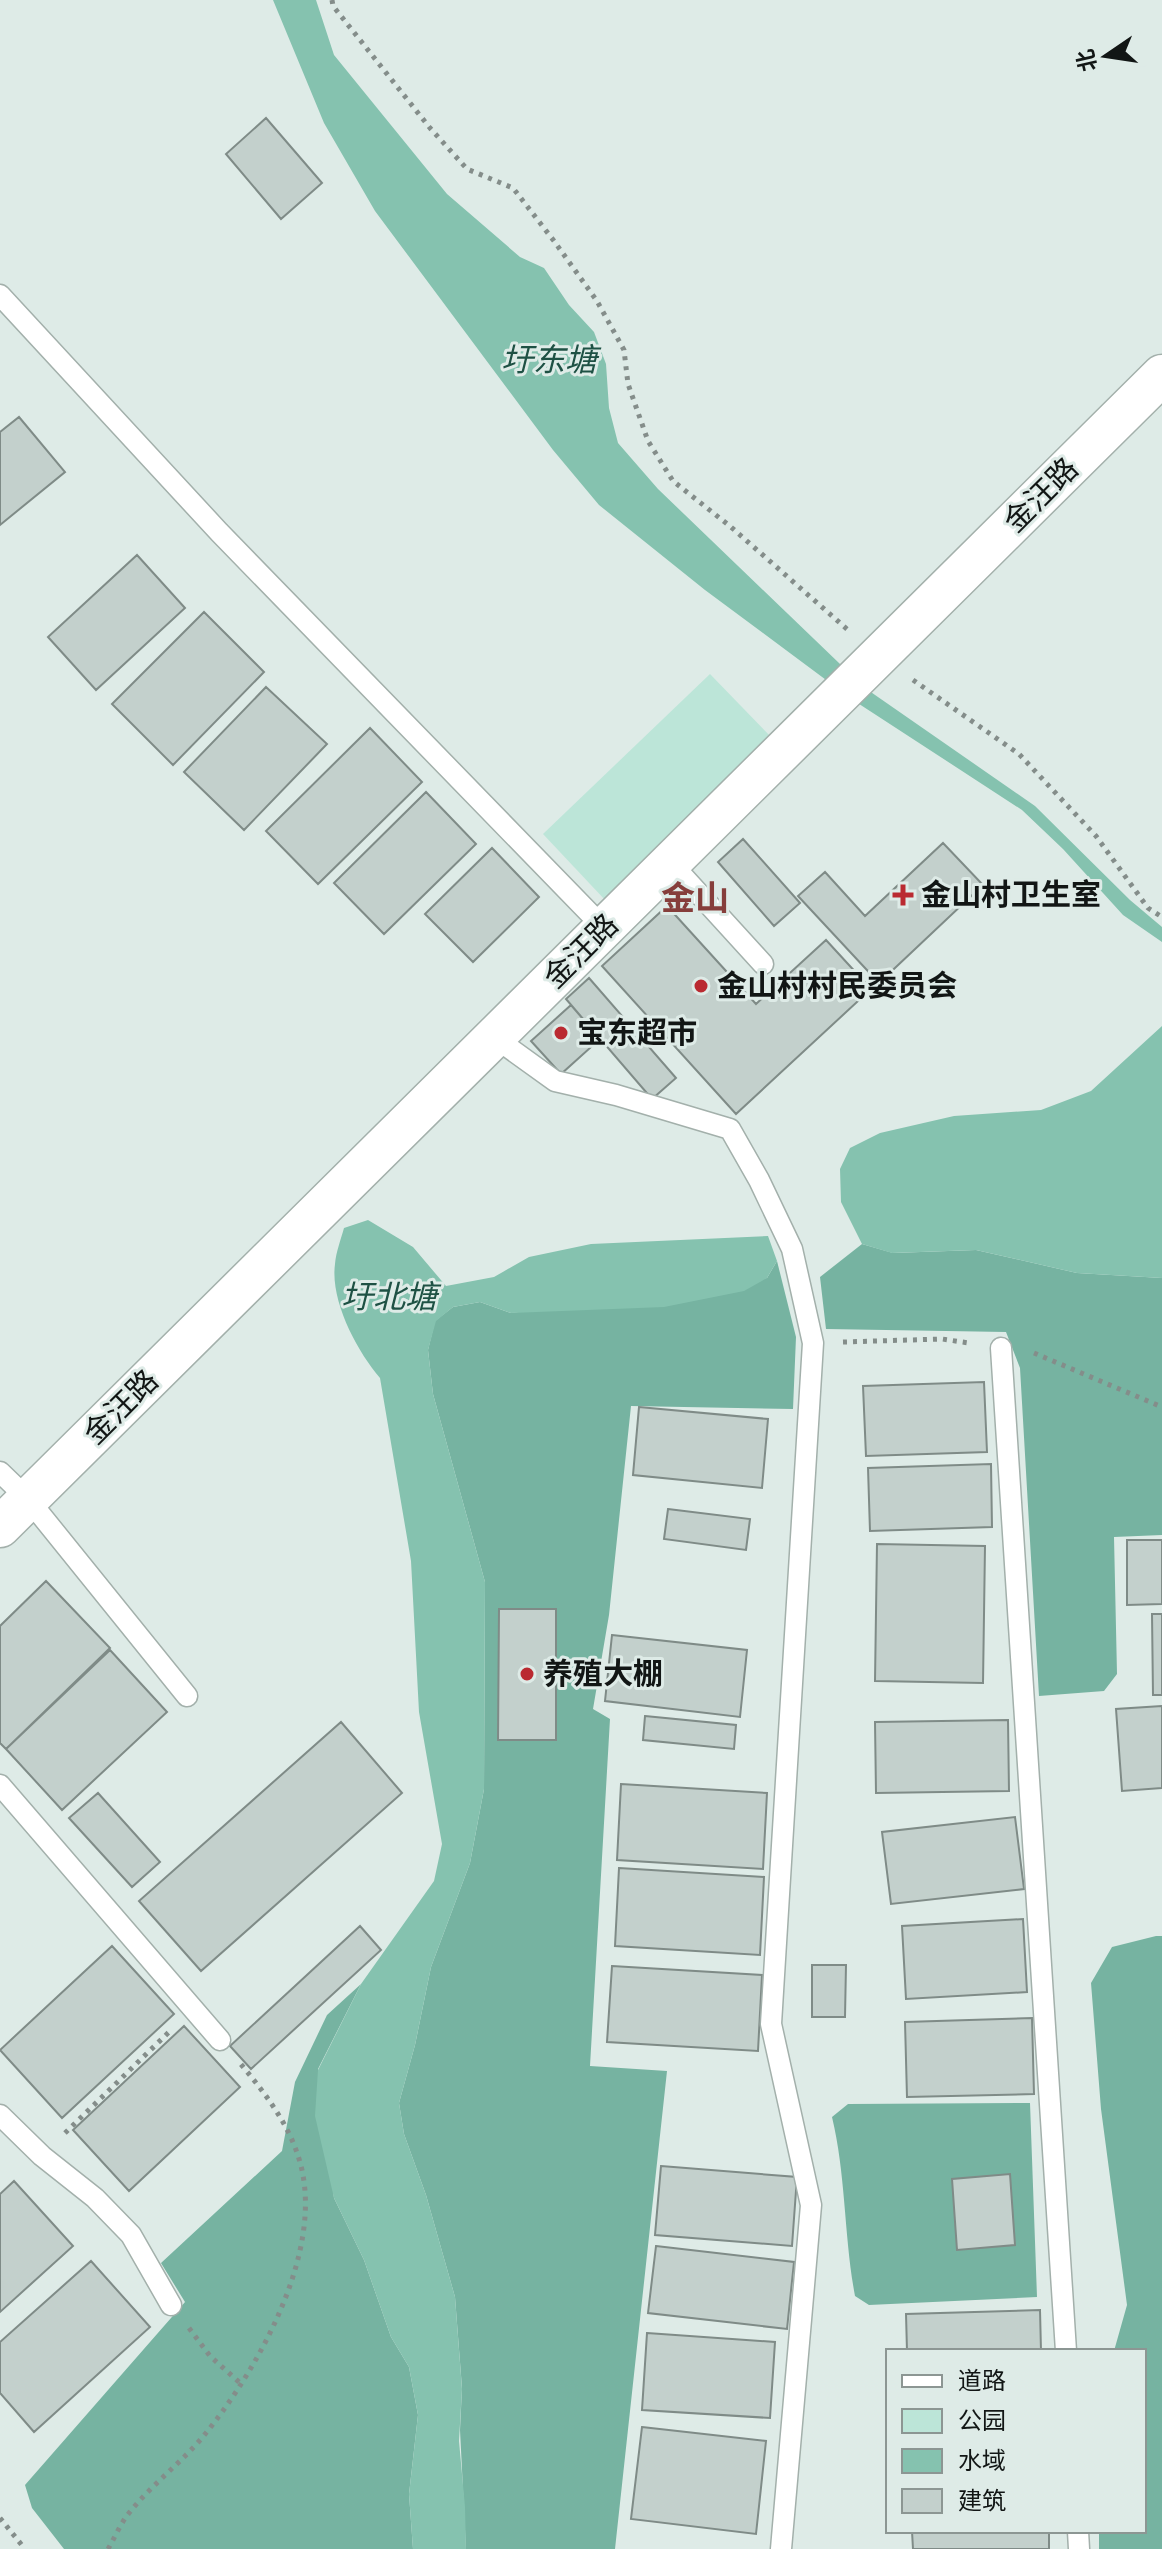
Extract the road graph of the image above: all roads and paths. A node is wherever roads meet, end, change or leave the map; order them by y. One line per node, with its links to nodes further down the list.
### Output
1 (332, 0): 4 (path)
2 (0, 295): 7 (lane)
3 (1162, 375): 4 (street, 金汪路)
4 (878, 656): 5 (street, 金汪路); 6 (path)
5 (670, 862): 7 (street, 金汪路); 8 (lane)
6 (1162, 917)
7 (604, 928): 9 (street, 金汪路)
8 (763, 964)
9 (494, 1037): 12 (street, 金汪路); 26 (lane)
10 (1001, 1348): 21 (lane)
11 (0, 1472): 12 (lane)
12 (28, 1499): 13 (street, 金汪路); 14 (lane)
13 (0, 1527)
14 (187, 1696)
15 (0, 1785): 16 (lane)
16 (193, 2009): 17 (lane); 19 (path)
17 (220, 2040): 22 (path)
18 (0, 2115): 19 (lane)
19 (42, 2156): 20 (lane)
20 (171, 2305): 22 (path)
21 (1066, 2349)
22 (240, 2383): 25 (path)
23 (0, 2518): 24 (path)
24 (25, 2549)
25 (108, 2549)
26 (781, 2549)

